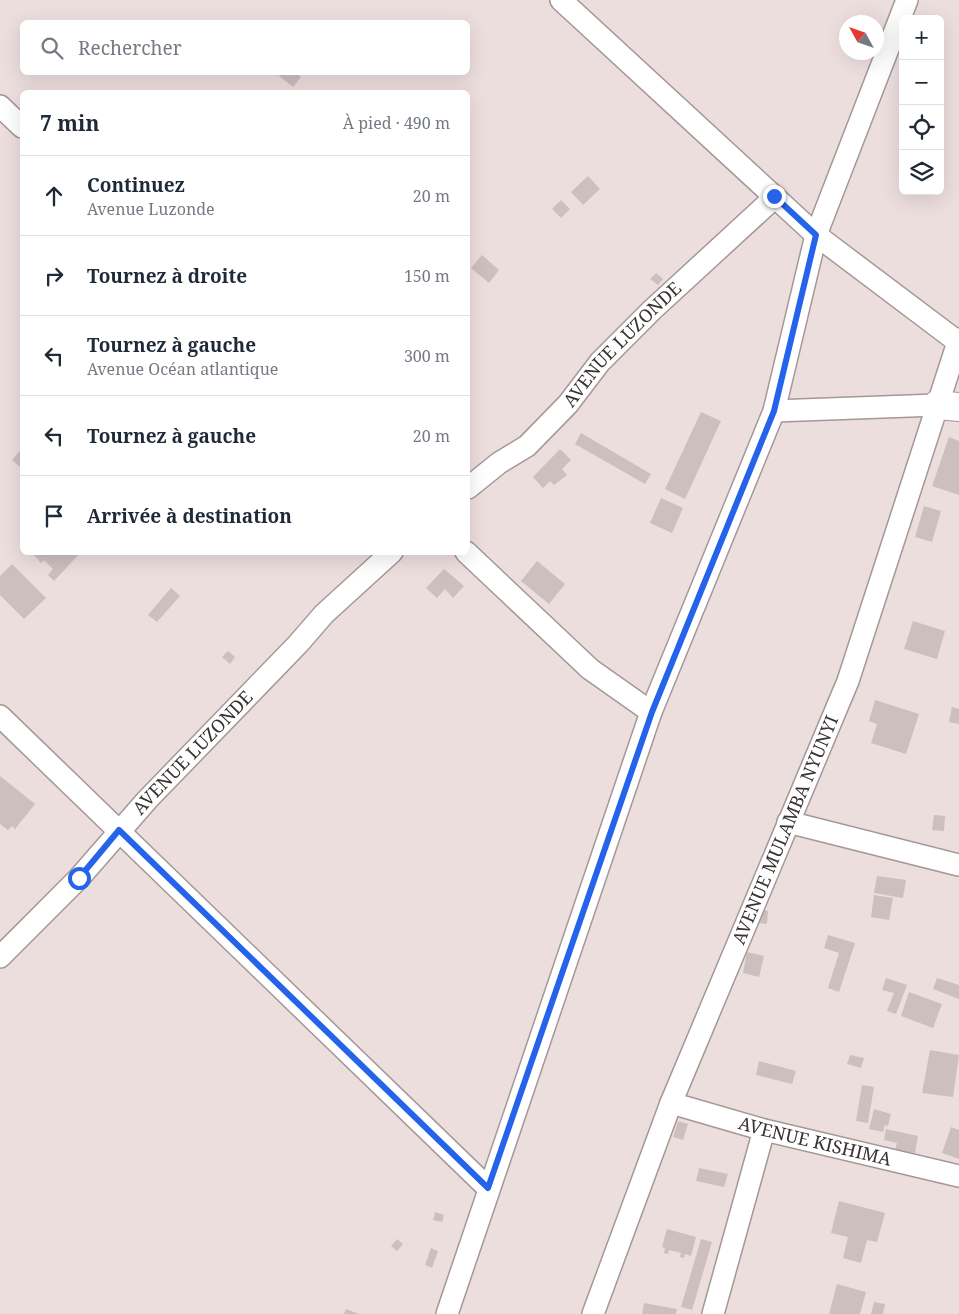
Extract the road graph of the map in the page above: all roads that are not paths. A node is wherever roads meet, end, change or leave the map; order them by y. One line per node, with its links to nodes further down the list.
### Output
1 (561, 0): 5 (street)
2 (907, 0): 6 (street)
3 (0, 106): 4 (street)
4 (20, 125)
5 (774, 196): 6 (street); 10 (street, AVENUE LUZONDE)
6 (816, 235): 7 (street); 9 (street)
7 (958, 340): 8 (street, AVENUE MULAMBA NYUNYI)
8 (948, 406): 9 (street); 15 (street, AVENUE MULAMBA NYUNYI)
9 (774, 411): 13 (street)
10 (470, 486)
11 (389, 555): 16 (street, AVENUE LUZONDE)
12 (469, 555): 13 (street)
13 (652, 712): 22 (street)
14 (0, 716): 16 (street)
15 (788, 822): 17 (street); 19 (street, AVENUE MULAMBA NYUNYI)
16 (119, 830): 18 (street, AVENUE LUZONDE); 22 (street)
17 (959, 865)
18 (0, 957)
19 (671, 1104): 20 (street, AVENUE KISHIMA); 24 (street, AVENUE MULAMBA NYUNYI)
20 (764, 1130): 21 (street, AVENUE KISHIMA); 25 (street)
21 (959, 1176)
22 (488, 1188): 23 (street)
23 (447, 1314)
24 (593, 1314)
25 (713, 1314)

